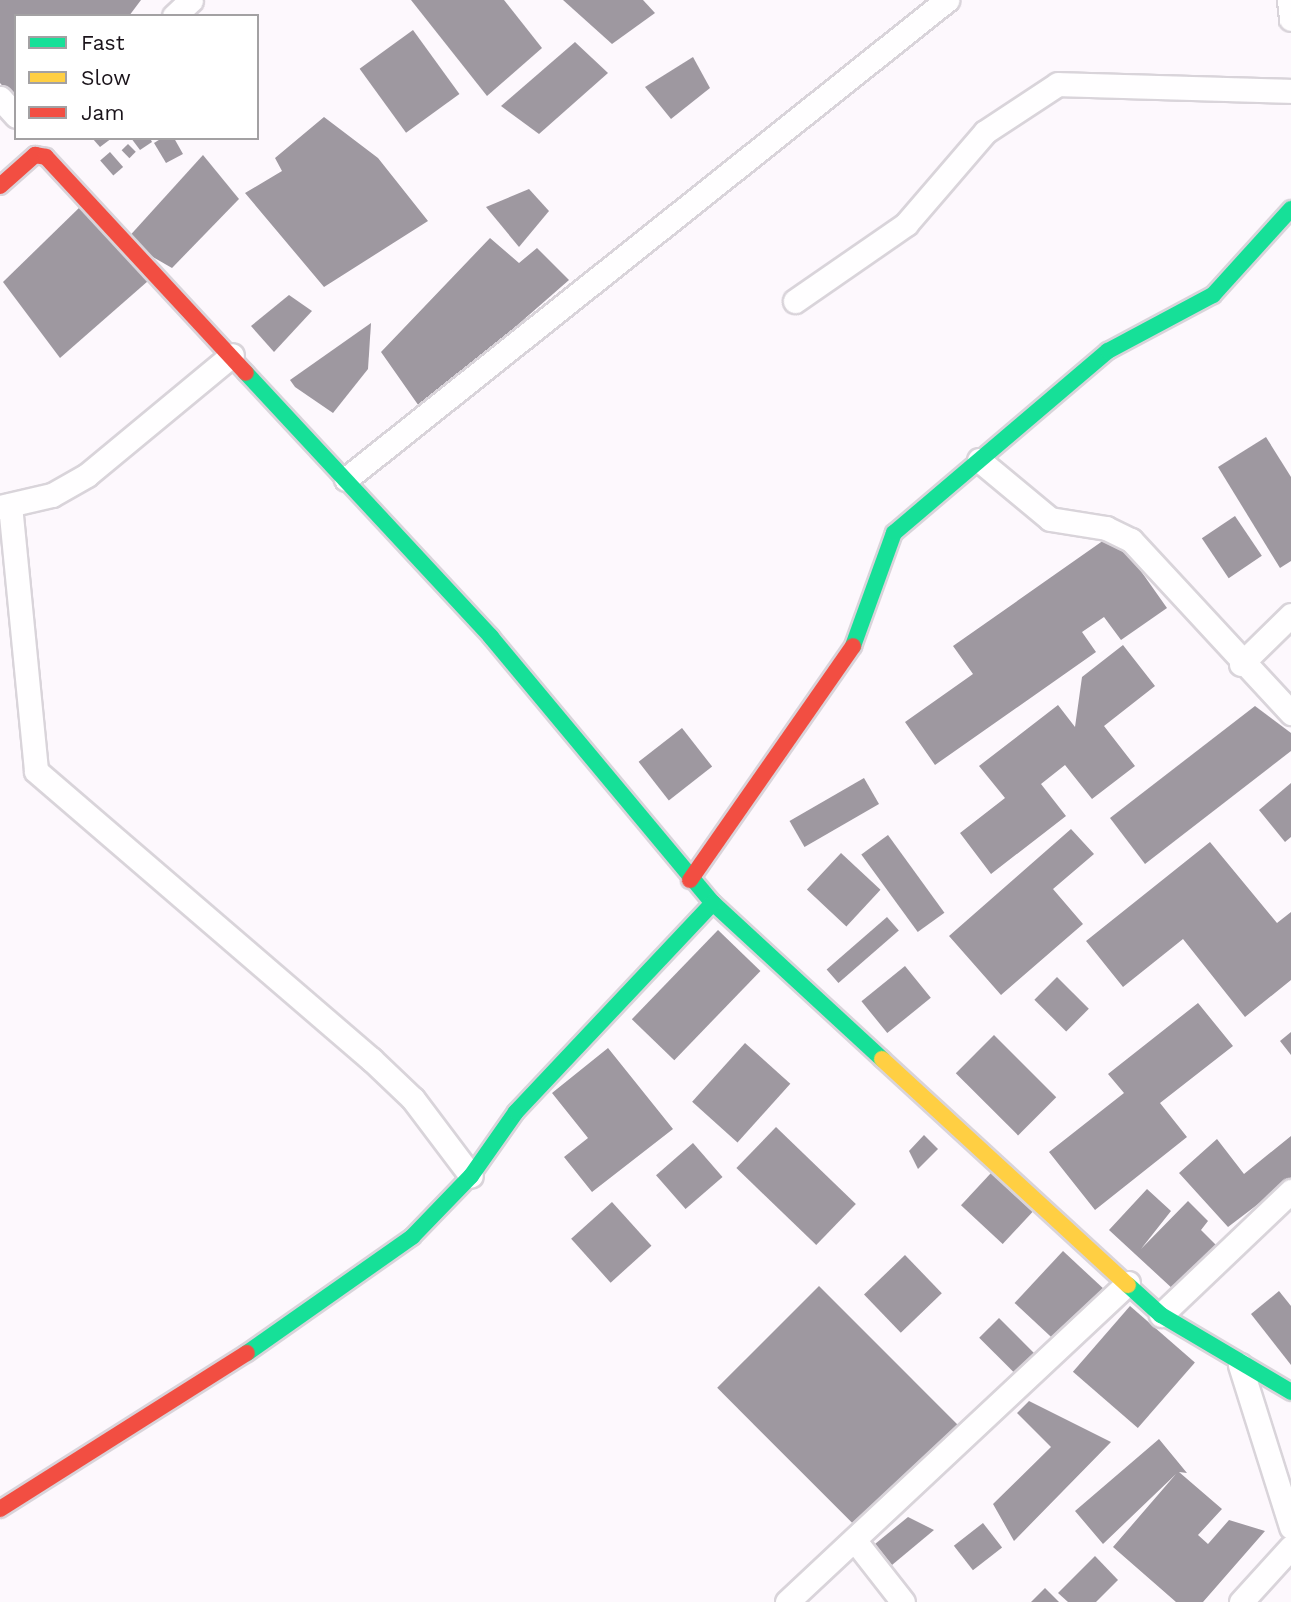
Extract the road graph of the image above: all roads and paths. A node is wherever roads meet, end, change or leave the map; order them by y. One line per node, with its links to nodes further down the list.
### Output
1 (191, 0): 3 (street)
2 (947, 0): 13 (street)
3 (176, 14)
4 (1291, 91): 10 (street)
5 (0, 98): 6 (street)
6 (14, 114)
7 (39, 144): 8 (street); 11 (street)
8 (0, 186)
9 (1291, 209): 12 (street)
10 (795, 301)
11 (232, 355): 13 (street); 14 (street)
12 (979, 460): 16 (street); 18 (street)
13 (346, 479): 18 (street)
14 (5, 506): 20 (street)
15 (1291, 615): 16 (street)
16 (1241, 664): 17 (street)
17 (1291, 713)
18 (690, 880): 19 (street)
19 (713, 902): 20 (street); 22 (street)
20 (471, 1176): 26 (street)
21 (1291, 1191): 23 (street)
22 (1128, 1283): 23 (street); 28 (street)
23 (1161, 1315): 24 (street)
24 (1240, 1365): 25 (street); 27 (street)
25 (1291, 1392)
26 (0, 1509)
27 (1291, 1527)
28 (856, 1542): 30 (street); 31 (street)
29 (1291, 1547): 32 (street)
30 (787, 1602)
31 (903, 1602)
32 (1241, 1602)

